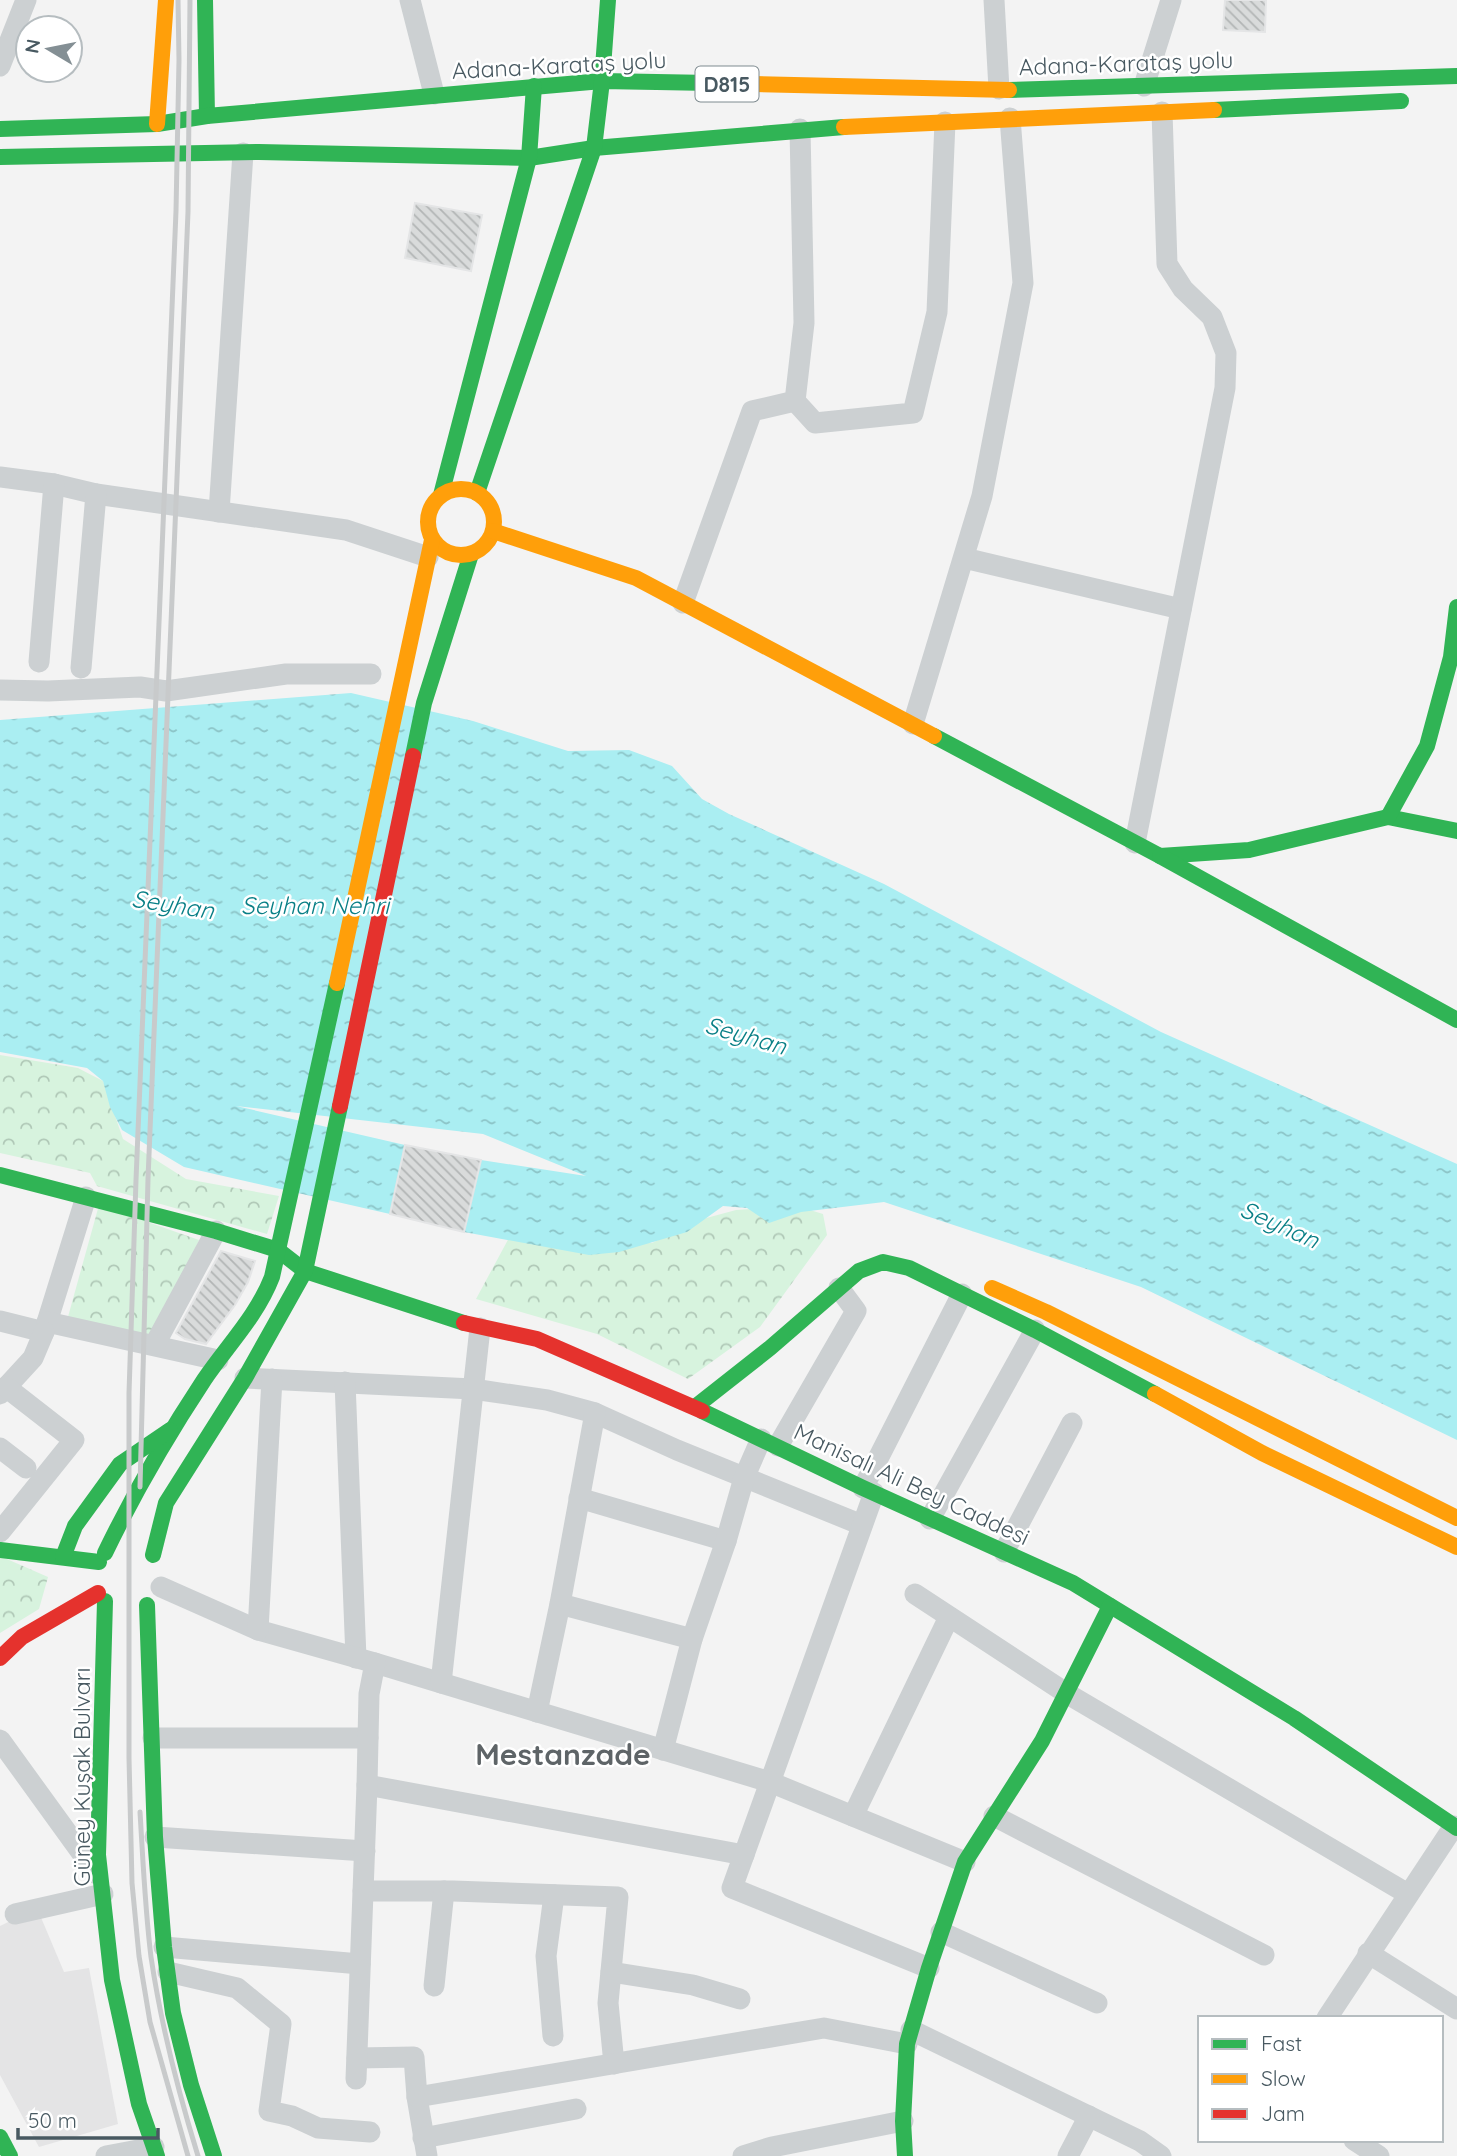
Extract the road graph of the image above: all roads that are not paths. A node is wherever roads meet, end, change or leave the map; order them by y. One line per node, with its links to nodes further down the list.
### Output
1 (26, 0): 8 (street)
2 (166, 0): 20 (main road)
3 (205, 0): 17 (main road)
4 (410, 0): 14 (street)
5 (608, 0): 10 (main road)
6 (994, 0): 13 (street)
7 (1171, 0): 12 (street)
8 (0, 65)
9 (1457, 76): 12 (main road, Adana-Karataş yolu / D815)
10 (603, 81): 11 (main road, Adana-Karataş yolu / D815); 13 (main road, Adana-Karataş yolu / D815); 23 (main road)
11 (534, 86): 14 (main road, Adana-Karataş yolu / D815); 26 (main road)
12 (1144, 86): 13 (main road, Adana-Karataş yolu / D815)
13 (999, 89)
14 (434, 94): 17 (main road, Adana-Karataş yolu / D815)
15 (1417, 101): 16 (main road, D815)
16 (1162, 112): 18 (main road, D815); 40 (street)
17 (207, 116): 20 (main road, Adana-Karataş yolu / D815)
18 (1010, 118): 19 (main road, D815); 37 (street)
19 (945, 122): 22 (main road, D815); 27 (street)
20 (158, 124): 21 (main road, Adana-Karataş yolu / D815)
21 (0, 129)
22 (800, 129): 23 (main road, D815); 27 (street)
23 (594, 148): 26 (main road, D815); 30 (main road)
24 (243, 153): 25 (main road, D815); 26 (main road, D815); 33 (street)
25 (0, 157)
26 (529, 158): 32 (main road)
27 (795, 401): 38 (street)
28 (0, 477): 29 (street)
29 (54, 484): 31 (street); 41 (street)
30 (477, 493): 32 (main road); 34 (main road)
31 (96, 494): 33 (street); 42 (street)
32 (441, 495): 35 (main road)
33 (219, 512): 35 (street)
34 (493, 531): 36 (main road); 38 (main road)
35 (430, 548): 36 (main road); 55 (main road)
36 (471, 554): 56 (main road)
37 (964, 558): 40 (street); 45 (street)
38 (683, 603): 45 (main road)
39 (1457, 607): 46 (main road)
40 (1181, 609): 48 (street)
41 (39, 662)
42 (81, 668)
43 (370, 674): 44 (street)
44 (0, 690)
45 (913, 724): 48 (main road)
46 (1388, 817): 47 (main road); 49 (main road)
47 (1457, 831)
48 (1135, 843): 49 (main road)
49 (1160, 856): 50 (main road)
50 (1457, 1020)
51 (0, 1175): 52 (main road)
52 (86, 1197): 53 (main road); 60 (street)
53 (216, 1231): 55 (main road); 63 (street)
54 (874, 1248): 58 (main road)
55 (278, 1250): 56 (main road, Manisalı Ali Bey Caddesi); 64 (main road)
56 (305, 1271): 61 (main road, Manisalı Ali Bey Caddesi); 65 (main road)
57 (968, 1287): 58 (main road); 62 (main road); 78 (street); 80 (main road)
58 (839, 1288): 70 (main road); 74 (street)
59 (0, 1321): 60 (street)
60 (45, 1327): 63 (street); 69 (street)
61 (480, 1328): 68 (street); 70 (main road, Manisalı Ali Bey Caddesi)
62 (1035, 1331): 81 (street); 85 (main road)
63 (155, 1344): 64 (street)
64 (218, 1360): 73 (main road)
65 (246, 1378): 66 (street); 90 (main road)
66 (272, 1379): 67 (street); 97 (street)
67 (345, 1382): 68 (street); 100 (street)
68 (473, 1389): 71 (street); 101 (street)
69 (3, 1390): 83 (street)
70 (695, 1407): 74 (main road, Manisalı Ali Bey Caddesi)
71 (595, 1413): 77 (street); 79 (street)
72 (1072, 1423): 87 (street)
73 (170, 1430): 88 (main road); 89 (main road)
74 (769, 1443): 77 (street); 78 (main road, Manisalı Ali Bey Caddesi)
75 (0, 1448): 76 (street)
76 (26, 1468)
77 (744, 1478): 82 (street); 84 (street)
78 (869, 1491): 81 (main road, Manisalı Ali Bey Caddesi); 82 (street)
79 (579, 1498): 84 (street); 93 (street)
80 (1457, 1518)
81 (930, 1519): 87 (main road, Manisalı Ali Bey Caddesi)
82 (862, 1525): 109 (street)
83 (0, 1532)
84 (726, 1541): 98 (street)
85 (1457, 1547)
86 (0, 1550): 88 (main road)
87 (1004, 1552): 94 (main road, Manisalı Ali Bey Caddesi)
88 (63, 1557): 89 (main road)
89 (102, 1557): 90 (main road); 92 (main road)
90 (159, 1570): 95 (main road); 97 (street)
91 (915, 1594): 96 (street)
92 (102, 1597): 95 (main road); 99 (main road); 118 (main road, Güney Kuşak Bulvarı)
93 (560, 1604): 98 (street); 103 (street)
94 (1110, 1606): 102 (main road); 113 (main road, Manisalı Ali Bey Caddesi)
95 (136, 1609): 104 (main road)
96 (949, 1617): 102 (street); 111 (street)
97 (258, 1630): 100 (street)
98 (692, 1639): 107 (street)
99 (0, 1658)
100 (366, 1660): 101 (street); 105 (street)
101 (441, 1683): 103 (street)
102 (1066, 1692): 112 (main road); 121 (street)
103 (537, 1712): 107 (street)
104 (153, 1738): 105 (street); 114 (main road)
105 (368, 1738): 110 (street)
106 (0, 1740): 108 (street)
107 (663, 1750): 109 (street)
108 (8, 1769): 118 (street)
109 (770, 1782): 111 (street); 116 (street)
110 (368, 1785): 115 (street); 116 (street)
111 (853, 1816): 117 (street)
112 (994, 1816): 117 (main road); 127 (street)
113 (1455, 1827): 121 (street)
114 (155, 1837): 115 (street); 125 (main road)
115 (365, 1852): 119 (street)
116 (744, 1855): 129 (street)
117 (965, 1862): 124 (main road)
118 (102, 1886): 123 (street); 147 (main road, Güney Kuşak Bulvarı)
119 (363, 1891): 120 (street); 128 (street)
120 (444, 1891): 122 (street); 132 (street)
121 (1408, 1894): 126 (street)
122 (554, 1895): 131 (street); 137 (street)
123 (15, 1914)
124 (941, 1932): 129 (main road); 134 (street)
125 (164, 1947): 128 (street); 130 (main road)
126 (1368, 1953): 135 (street); 136 (street)
127 (1264, 1955)
128 (360, 1964): 140 (street)
129 (929, 1968): 138 (main road)
130 (168, 1972): 144 (street); 150 (main road)
131 (611, 1972): 133 (street); 139 (street)
132 (434, 1986)
133 (740, 1999)
134 (1097, 2003)
135 (1457, 2009)
136 (1328, 2016)
137 (553, 2036)
138 (909, 2037): 139 (street); 142 (street); 143 (main road)
139 (614, 2064): 140 (street)
140 (418, 2097): 146 (street)
141 (576, 2109): 146 (street)
142 (1089, 2116): 153 (street); 154 (street)
143 (903, 2121): 151 (street); 152 (main road)
144 (370, 2132)
145 (0, 2137): 148 (main road)
146 (425, 2147)
147 (155, 2152): 149 (street)
148 (10, 2156)
149 (106, 2156)
150 (214, 2156)
151 (743, 2156)
152 (905, 2156)
153 (1068, 2156)
154 (1161, 2156)

